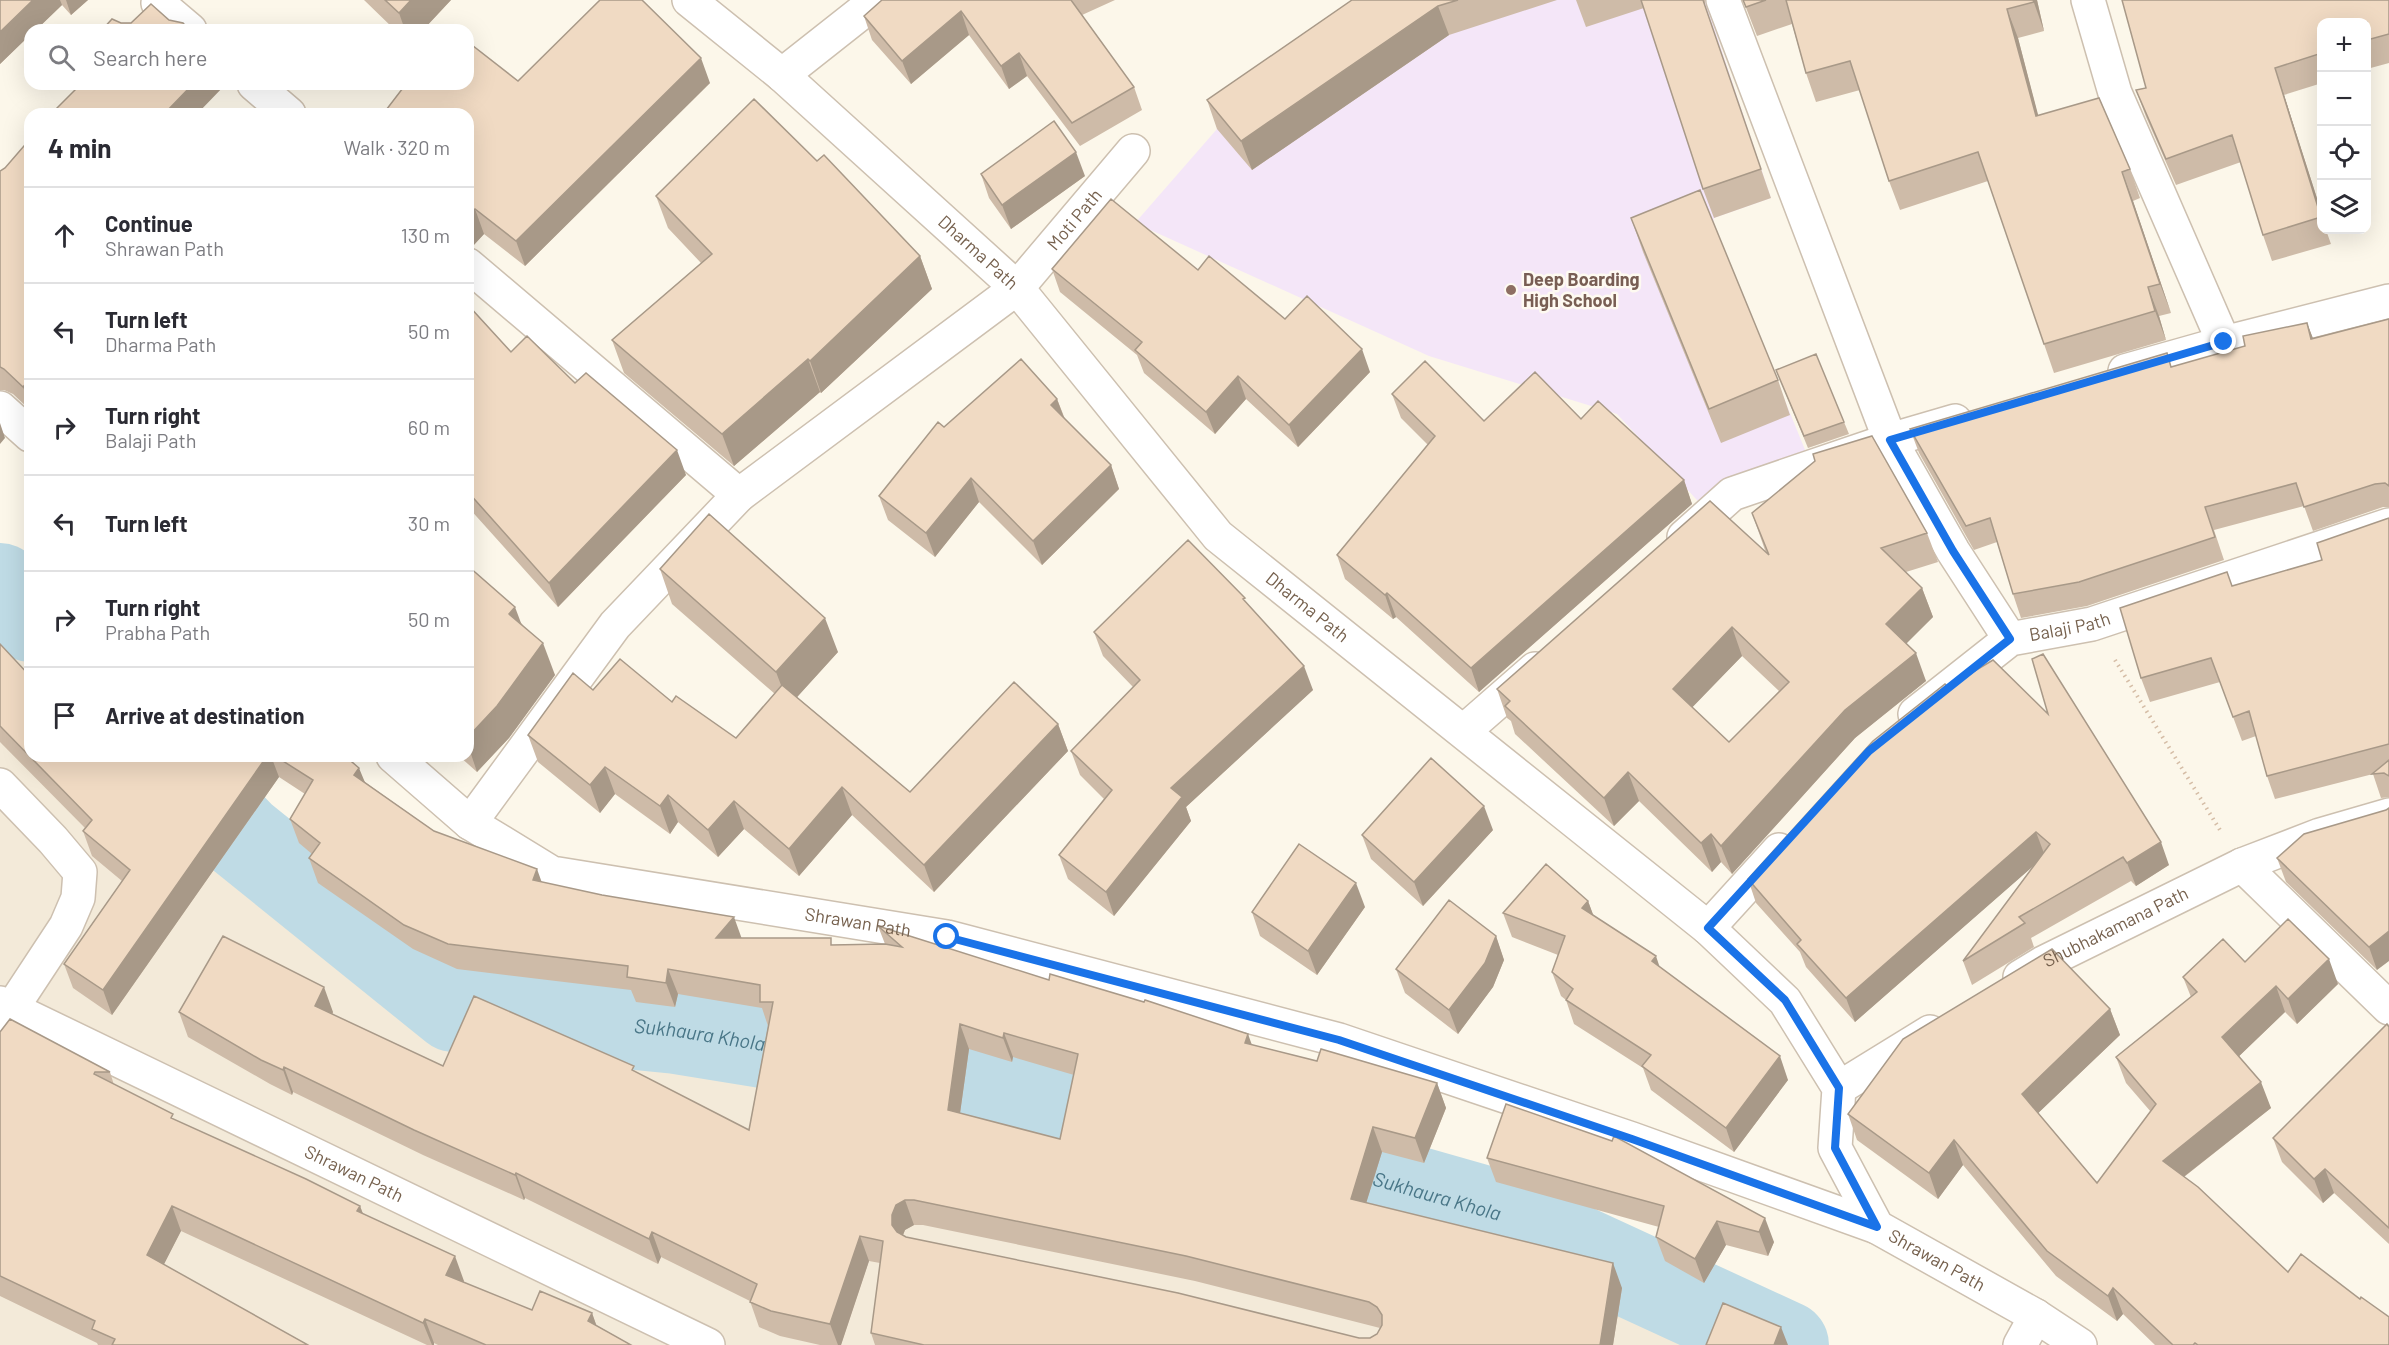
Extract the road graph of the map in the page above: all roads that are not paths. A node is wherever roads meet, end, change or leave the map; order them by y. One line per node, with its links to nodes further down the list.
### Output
1 (689, 0): 7 (street, Dharma Path)
2 (878, 0): 7 (street)
3 (1723, 0): 19 (street)
4 (2088, 0): 14 (street)
5 (154, 8): 6 (street)
6 (180, 24)
7 (782, 75): 12 (street, Dharma Path)
8 (261, 90): 9 (street)
9 (282, 108)
10 (1133, 151): 12 (street, Moti Path)
11 (474, 270): 20 (street)
12 (1017, 288): 20 (street, Moti Path); 25 (street, Dharma Path)
13 (2389, 302): 14 (street)
14 (2224, 342): 15 (street)
15 (2102, 378)
16 (0, 408): 18 (street)
17 (1979, 414): 19 (street)
18 (24, 430)
19 (1890, 440): 22 (street); 23 (street)
20 (739, 495): 30 (street, Moti Path)
21 (2389, 525): 23 (street, Balaji Path)
22 (1666, 553)
23 (2010, 639): 26 (street, Balaji Path)
24 (1561, 646): 25 (street)
25 (1464, 732): 33 (street, Dharma Path)
26 (1888, 736)
27 (400, 762): 30 (street, Shrawan Path)
28 (0, 785): 35 (street)
29 (2389, 815): 32 (street, Shubhakamana Path)
30 (470, 823): 40 (street, Shrawan Path)
31 (1797, 830): 33 (street)
32 (2242, 865): 34 (street, Shubhakamana Path); 36 (street)
33 (1708, 928): 39 (street, Dharma Path)
34 (1992, 994)
35 (6, 1006): 38 (street); 42 (street, Shrawan Path)
36 (2389, 1008)
37 (1951, 1019): 39 (street)
38 (0, 1040)
39 (1839, 1088): 40 (street)
40 (1877, 1227): 41 (street, Shrawan Path)
41 (2037, 1316): 43 (street); 44 (street, Shrawan Path)
42 (708, 1345)
43 (2020, 1345)
44 (2080, 1345)

